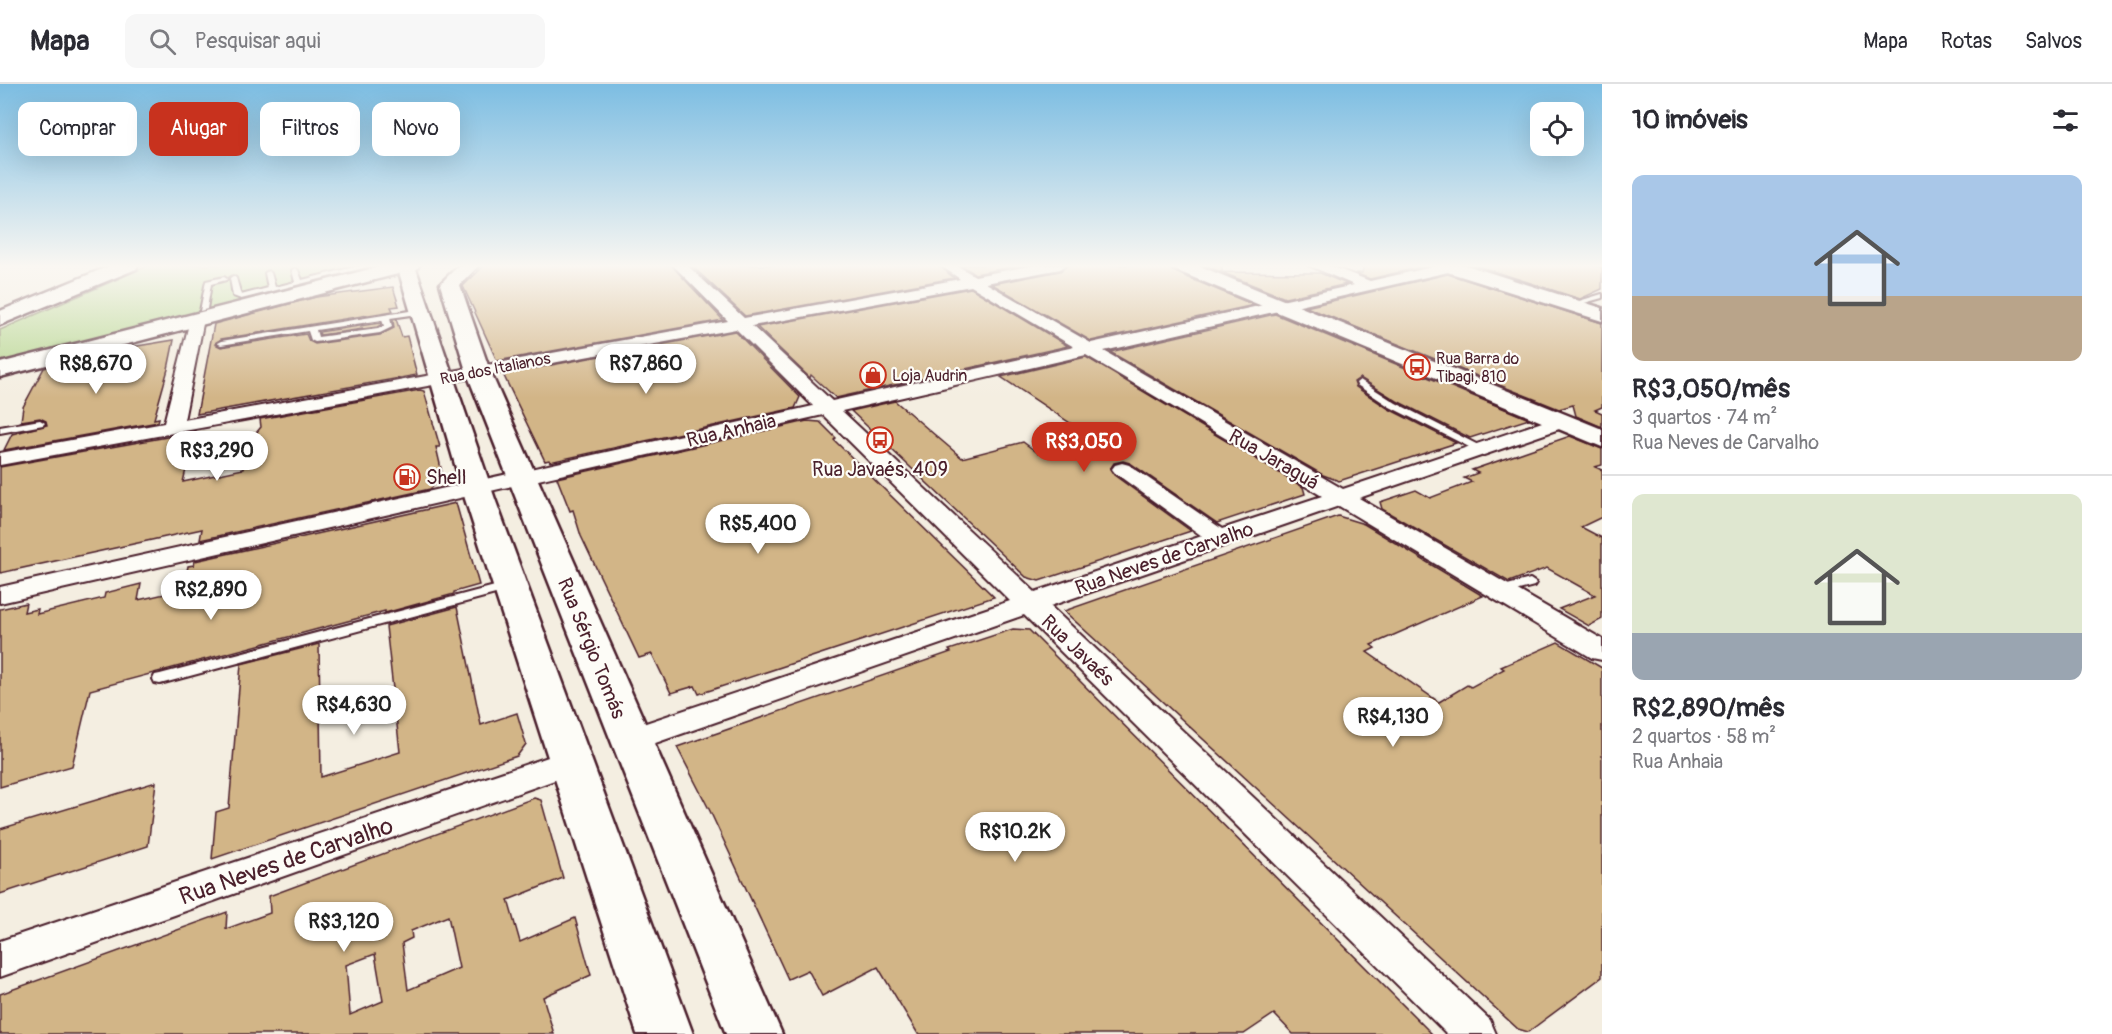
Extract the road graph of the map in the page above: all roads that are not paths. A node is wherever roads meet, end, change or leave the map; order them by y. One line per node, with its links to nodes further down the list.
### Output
1 (24, 309): 14 (main road)
2 (200, 309): 12 (lane)
3 (217, 309): 12 (main road)
4 (458, 309): 19 (main road, Rua Sérgio Tomás)
5 (725, 309): 15 (street, Rua Javaés)
6 (815, 309): 15 (street, Rua dos Italianos)
7 (1020, 309): 17 (street, Rua Jaraguá)
8 (1263, 309): 17 (street, Rua Anhaia)
9 (1286, 309): 23 (main road)
10 (1584, 309): 13 (main road)
11 (422, 311): 16 (lane); 20 (main road)
12 (199, 314): 18 (main road); 25 (street)
13 (1602, 315)
14 (0, 319)
15 (739, 323): 19 (street, Rua dos Italianos); 22 (street, Rua Javaés)
16 (221, 343)
17 (1087, 349): 22 (street, Rua Anhaia); 33 (street, Rua Jaraguá)
18 (0, 370)
19 (478, 371): 20 (street, Rua dos Italianos); 31 (main road, Rua Sérgio Tomás)
20 (442, 378): 25 (street, Rua dos Italianos); 32 (main road)
21 (1360, 383): 28 (lane)
22 (828, 409): 31 (street, Rua Anhaia); 39 (street, Rua Javaés)
23 (1561, 422): 27 (main road); 28 (street, Rua Neves de Carvalho)
24 (40, 423): 26 (lane)
25 (173, 427): 29 (street, Rua dos Italianos)
26 (0, 430)
27 (1599, 435)
28 (1481, 449): 33 (street, Rua Neves de Carvalho)
29 (0, 459)
30 (1122, 470): 34 (street)
31 (521, 477): 32 (street, Rua Anhaia); 42 (main road, Rua Sérgio Tomás)
32 (476, 487): 36 (main road); 38 (street, Rua Anhaia)
33 (1340, 498): 34 (street, Rua Neves de Carvalho); 37 (street, Rua Jaraguá)
34 (1221, 539): 39 (street, Rua Neves de Carvalho)
35 (1530, 583): 37 (lane)
36 (511, 585): 41 (lane); 43 (main road)
37 (1500, 591): 40 (street, Rua Jaraguá)
38 (0, 595)
39 (1029, 603): 42 (street, Rua Neves de Carvalho); 47 (street, Rua Javaés)
40 (1602, 651)
41 (160, 679)
42 (630, 740): 46 (main road, Rua Sérgio Tomás)
43 (572, 761): 44 (street, Rua Neves de Carvalho); 45 (main road)
44 (0, 959)
45 (665, 1034)
46 (754, 1034)
47 (1476, 1034)

